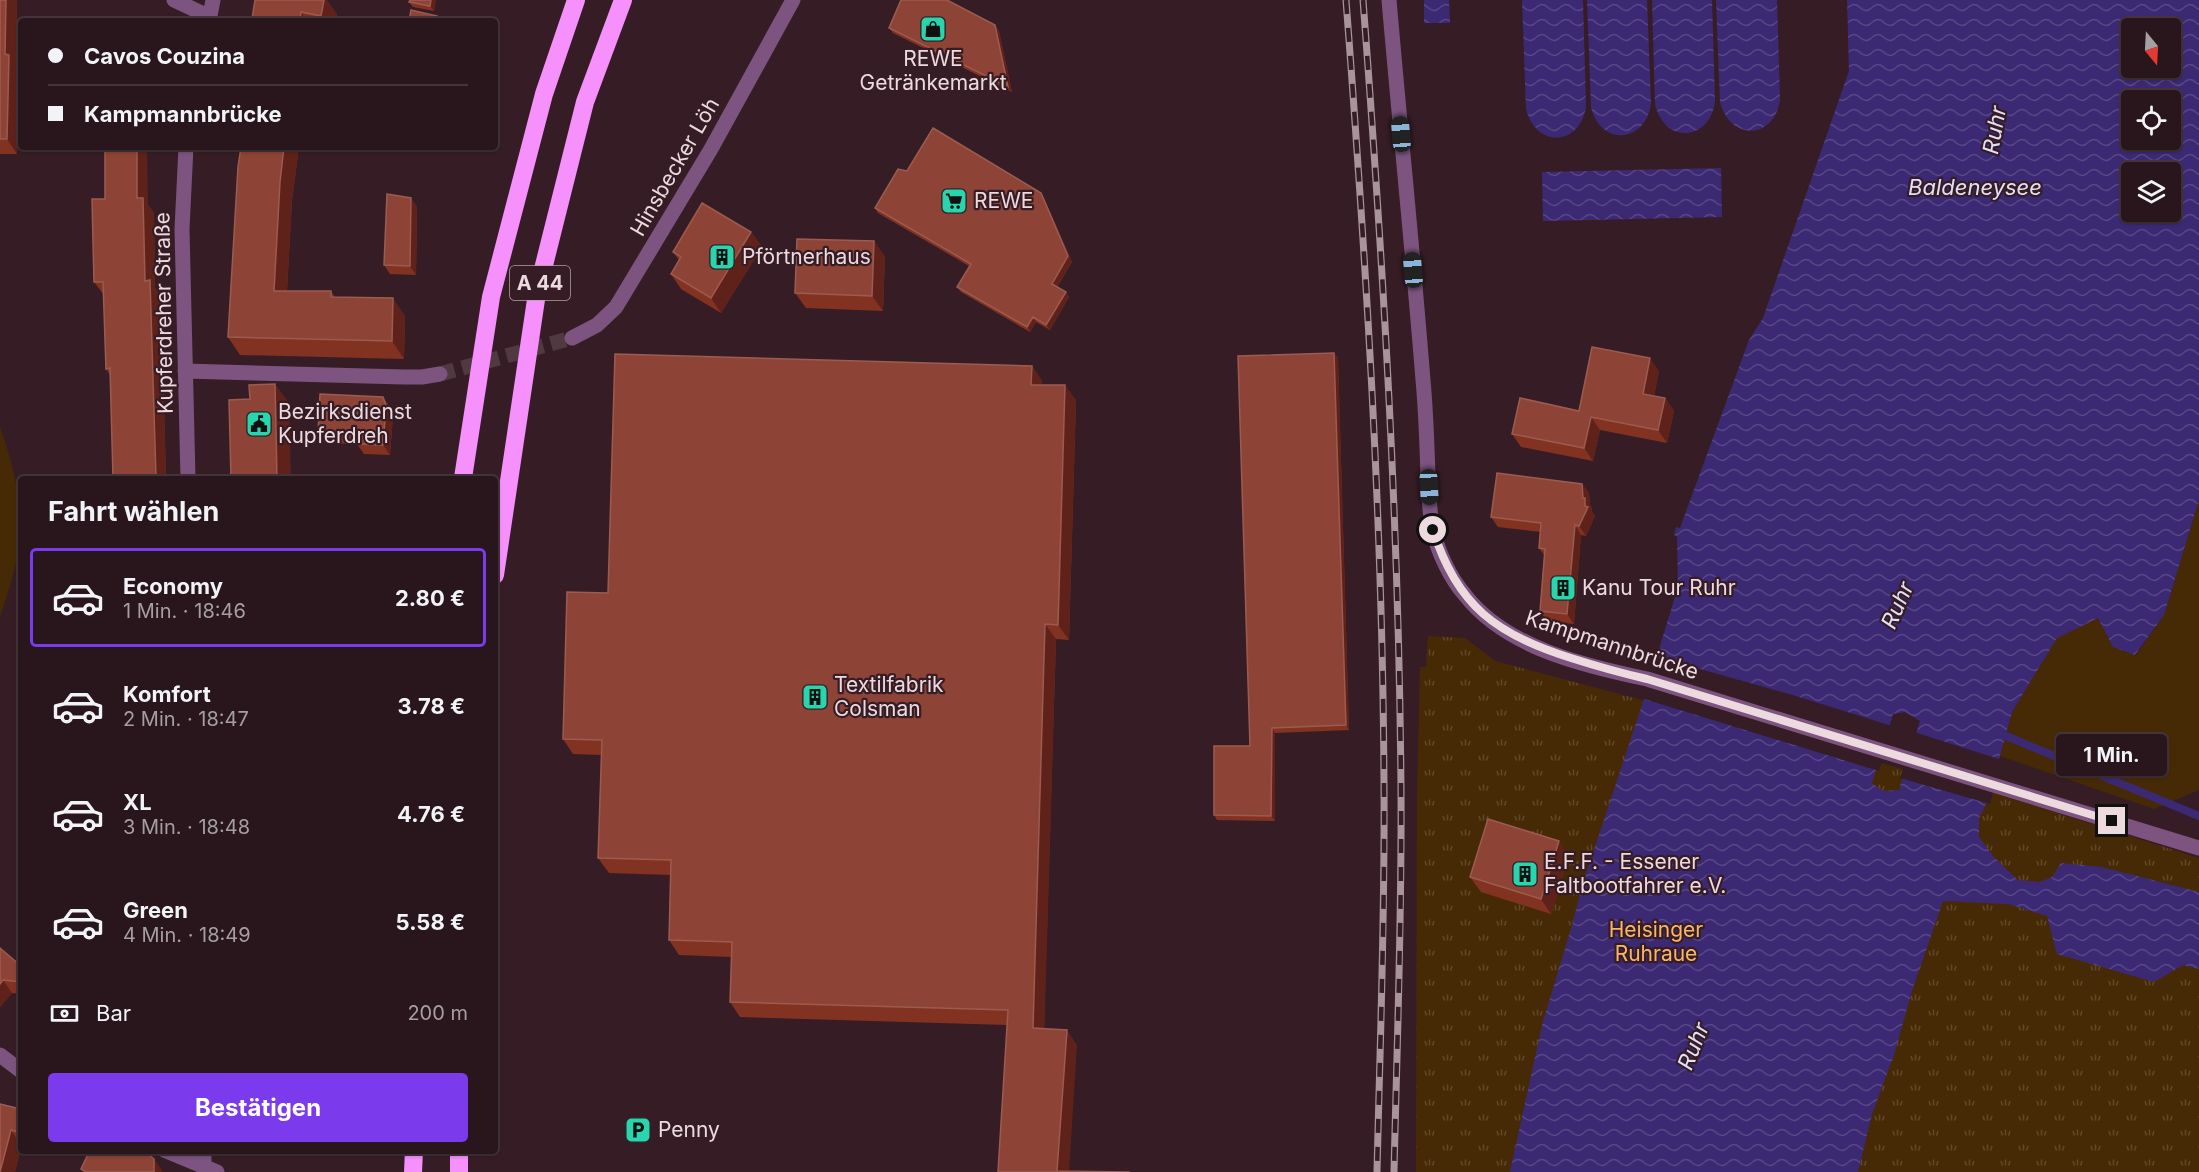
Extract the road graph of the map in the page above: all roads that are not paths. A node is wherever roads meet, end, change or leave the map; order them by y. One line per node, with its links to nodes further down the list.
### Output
1 (174, 0): 7 (street)
2 (213, 0): 8 (street)
3 (576, 0): 14 (highway, A 44)
4 (622, 0): 15 (highway, A 44)
5 (793, 0): 10 (street, Hinsbecker Löh)
6 (1389, 0): 16 (street, Kampmannbrücke)
7 (207, 18)
8 (209, 18)
9 (186, 150): 11 (street, Kupferdreher Straße)
10 (572, 338)
11 (185, 371): 12 (street); 13 (street, Kupferdreher Straße)
12 (440, 374)
13 (188, 476)
14 (463, 476)
15 (498, 555)
16 (2199, 848)
17 (0, 1055): 18 (street)
18 (18, 1069)
19 (172, 1154): 23 (street)
20 (205, 1154): 23 (street)
21 (414, 1154): 24 (highway)
22 (459, 1154): 25 (highway)
23 (208, 1171)
24 (413, 1172)
25 (459, 1172)

